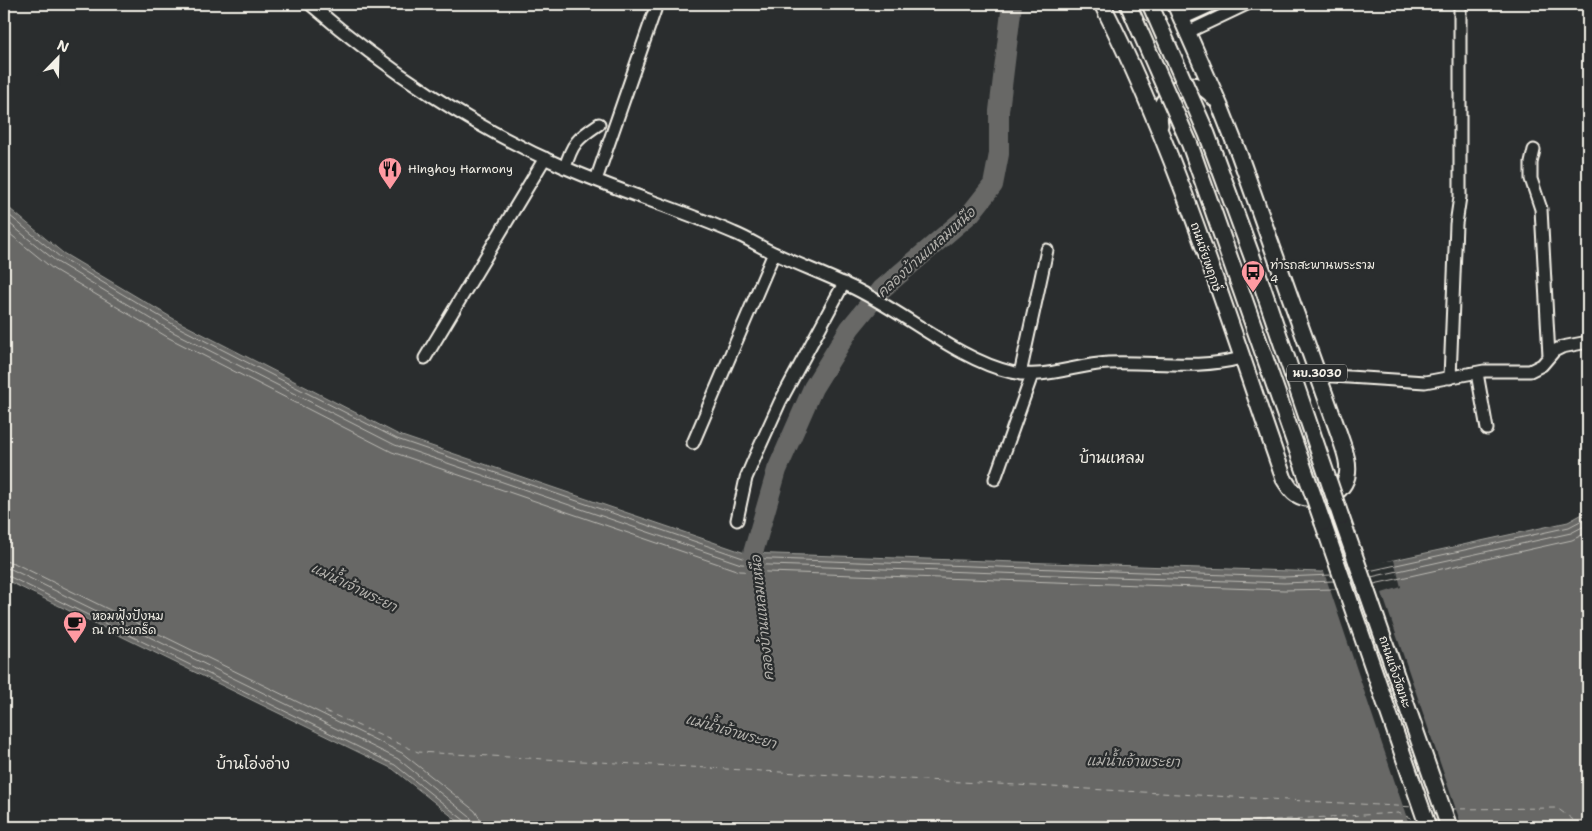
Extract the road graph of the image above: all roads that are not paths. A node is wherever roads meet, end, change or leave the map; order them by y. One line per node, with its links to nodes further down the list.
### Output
1 (310, 4): 16 (street)
2 (657, 4): 18 (street)
3 (1102, 4): 14 (main road, ถนนชัยพฤกษ์ / นบ.3030)
4 (1128, 4): 35 (main road, ถนนชัยพฤกษ์, bridge)
5 (1150, 4): 37 (main road, ถนนแจ้งวัฒนะ, bridge)
6 (1175, 4): 11 (main road, ถนนชัยพฤกษ์ / นบ.3030)
7 (1215, 4): 11 (street)
8 (1247, 4): 9 (street); 11 (street)
9 (1257, 4)
10 (1460, 4): 30 (street)
11 (1185, 26): 12 (main road, ถนนชัยพฤกษ์ / นบ.3030)
12 (1220, 106): 14 (main road); 29 (main road, ถนนชัยพฤกษ์ / นบ.3030)
13 (599, 124): 17 (street)
14 (1164, 139): 25 (main road, ถนนชัยพฤกษ์ / นบ.3030)
15 (1534, 150): 23 (street)
16 (545, 158): 17 (street); 24 (street)
17 (565, 168): 18 (street)
18 (596, 180): 20 (street)
19 (1047, 250): 27 (street)
20 (774, 253): 21 (street); 32 (street)
21 (849, 286): 27 (street); 34 (street)
22 (1588, 342): 23 (street)
23 (1549, 356): 26 (street)
24 (425, 358)
25 (1241, 358): 28 (street); 29 (main road, ถนนชัยพฤกษ์ / นบ.3030)
26 (1477, 373): 30 (street); 31 (street)
27 (1020, 374): 28 (street)
28 (1032, 375): 33 (street)
29 (1318, 376): 30 (street)
30 (1450, 378)
31 (1487, 429)
32 (693, 443)
33 (995, 479)
34 (737, 520)
35 (1323, 523): 36 (main road, ถนนแจ้งวัฒนะ)
36 (1428, 827)
37 (1449, 827)

